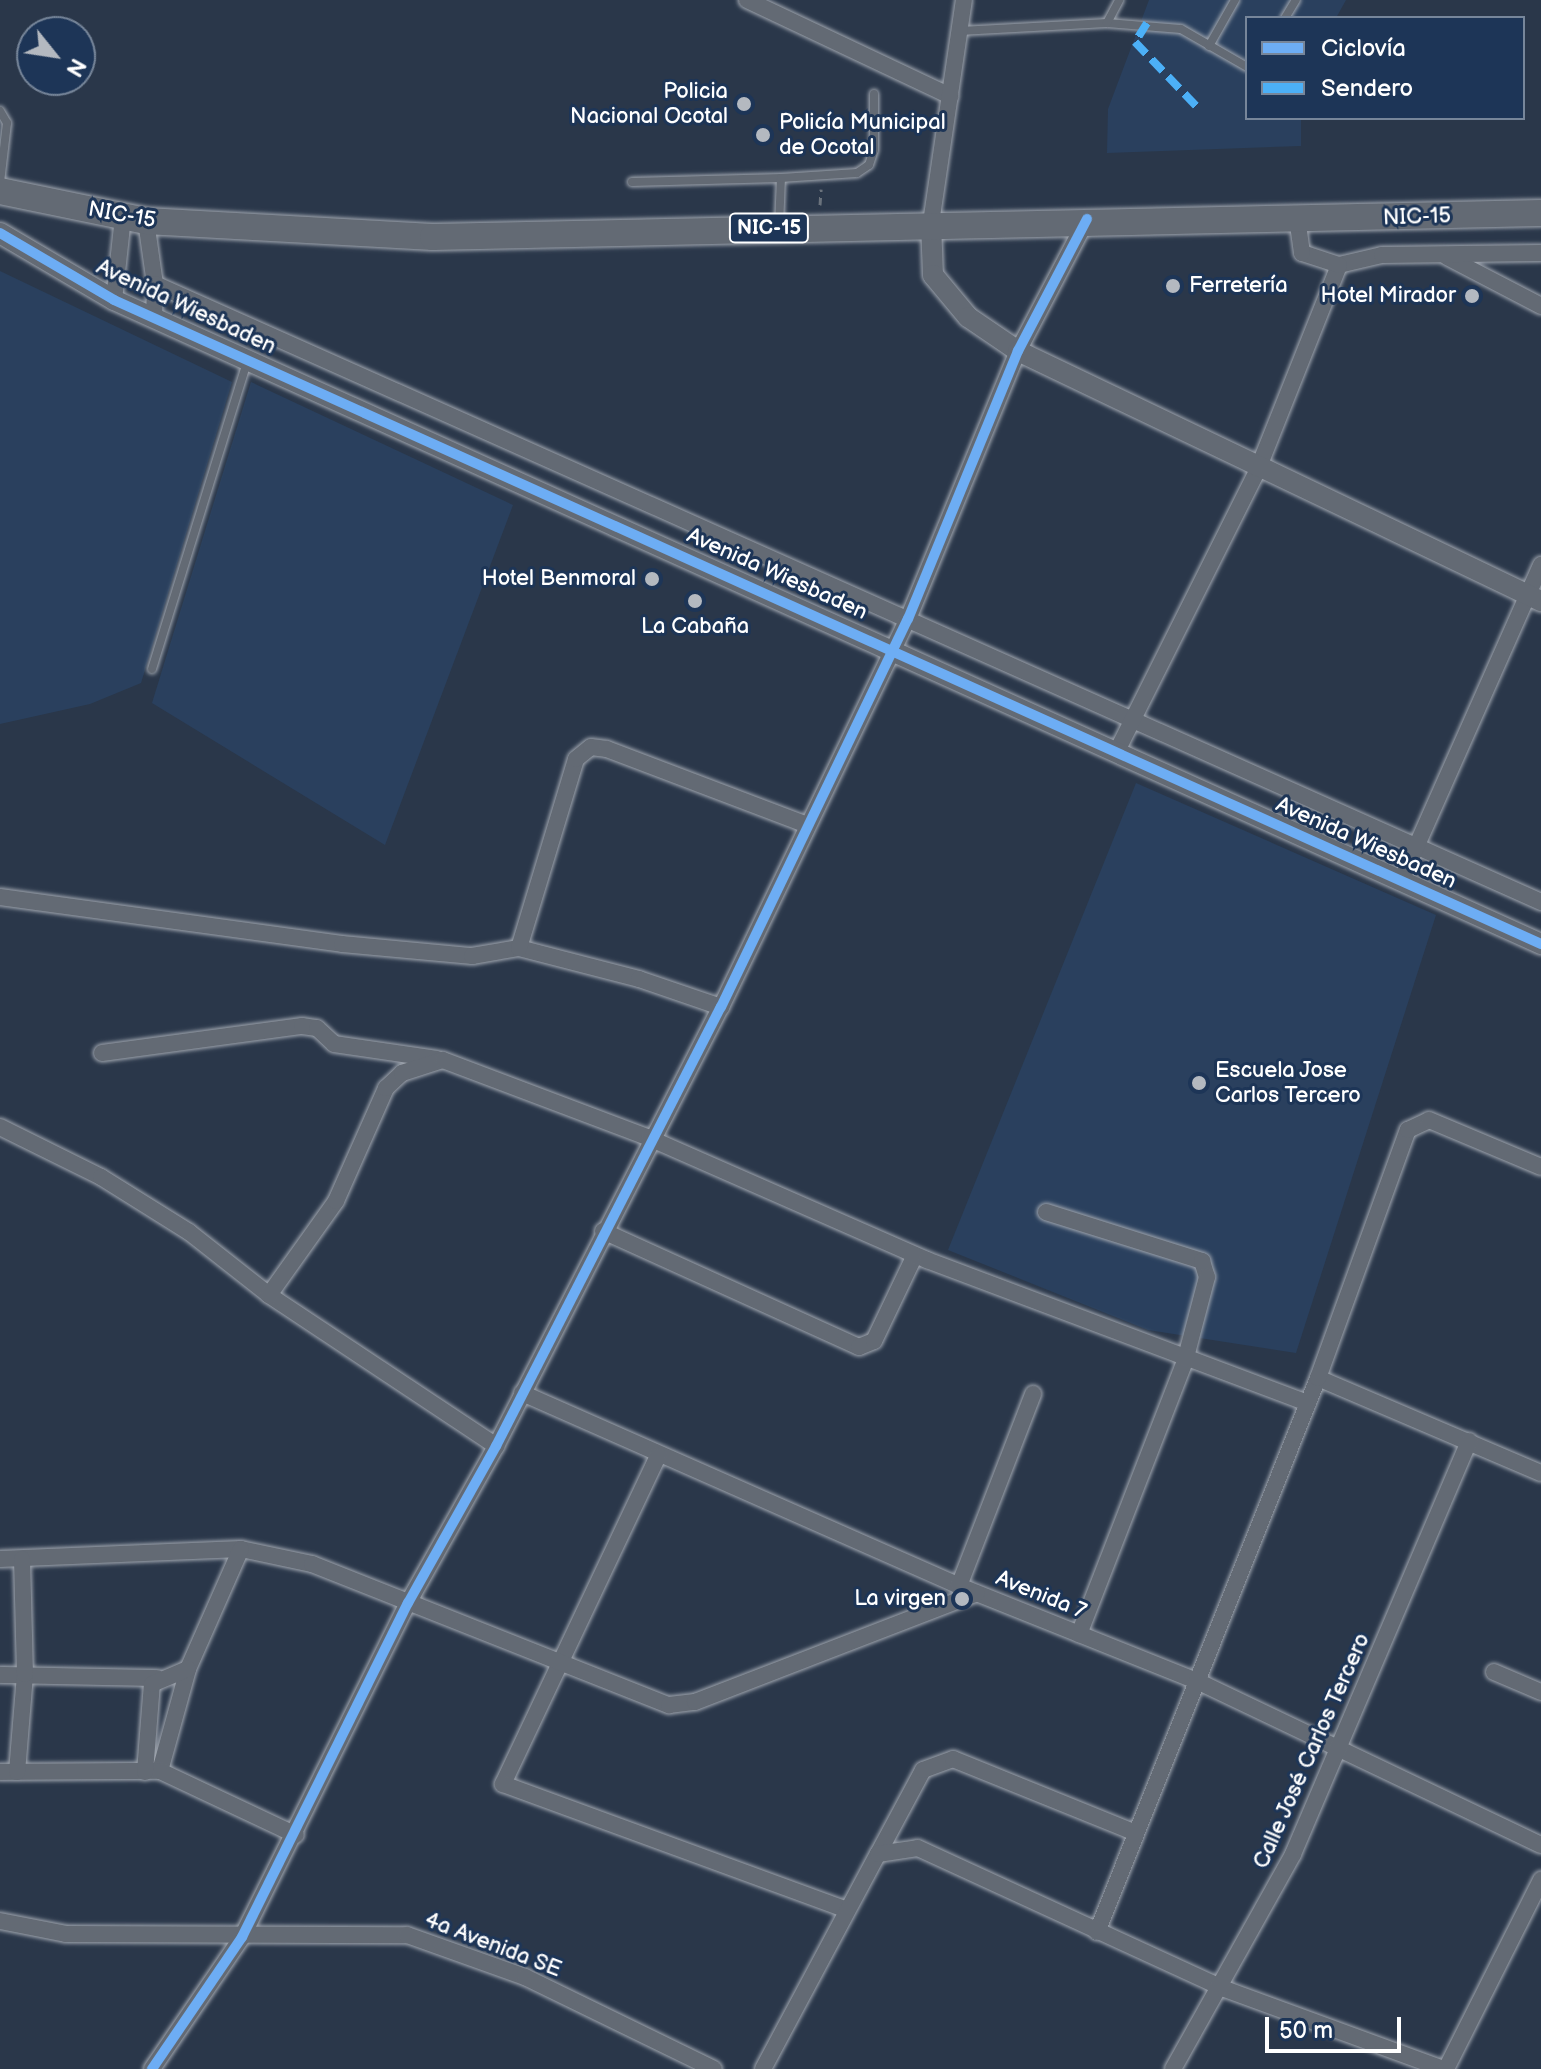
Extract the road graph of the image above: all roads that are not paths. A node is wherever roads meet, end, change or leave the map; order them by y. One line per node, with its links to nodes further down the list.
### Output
1 (747, 0): 10 (street)
2 (964, 0): 6 (street)
3 (1119, 0): 5 (lane)
4 (1235, 0): 7 (lane)
5 (1107, 23): 6 (lane); 7 (lane)
6 (960, 31): 10 (street)
7 (1209, 46): 8 (lane)
8 (1245, 66)
9 (874, 94): 12 (lane)
10 (950, 96): 20 (street)
11 (0, 111): 14 (lane)
12 (781, 178): 13 (lane); 21 (lane)
13 (632, 182)
14 (0, 183)
15 (0, 191): 17 (highway, NIC-15 / NIC-15)
16 (1541, 213): 19 (highway, NIC-15 / NIC-15)
17 (134, 219): 21 (highway, NIC-15 / NIC-15); 26 (street, Avenida Wiesbaden); 27 (street)
18 (1087, 219): 19 (highway, NIC-15 / NIC-15); 20 (highway, NIC-15 / NIC-15); 30 (street)
19 (1297, 219): 25 (street)
20 (931, 223): 21 (highway, NIC-15 / NIC-15); 30 (street)
21 (779, 227)
22 (0, 233): 27 (street, Avenida Wiesbaden)
23 (1541, 253): 24 (street)
24 (1446, 256): 25 (street); 28 (street)
25 (1339, 265): 32 (street)
26 (155, 284): 29 (street); 35 (street, Avenida Wiesbaden)
27 (114, 300): 29 (street, Avenida Wiesbaden)
28 (1541, 306)
29 (154, 317): 31 (street, Avenida Wiesbaden)
30 (1018, 351): 32 (street); 35 (street)
31 (248, 358): 36 (street, Avenida Wiesbaden); 37 (lane)
32 (1258, 469): 34 (street); 38 (street)
33 (1541, 565): 34 (street)
34 (1535, 598): 41 (street)
35 (908, 619): 36 (street); 38 (street, Avenida Wiesbaden)
36 (893, 648): 39 (street, Avenida Wiesbaden); 40 (street)
37 (152, 669)
38 (1133, 720): 39 (street); 41 (street, Avenida Wiesbaden)
39 (1116, 753): 42 (street, Avenida Wiesbaden)
40 (807, 825): 46 (street); 47 (street)
41 (1419, 845): 42 (street); 44 (street, Avenida Wiesbaden)
42 (1401, 881): 45 (street, Avenida Wiesbaden)
43 (0, 897): 46 (street)
44 (1541, 902)
45 (1541, 944)
46 (519, 948): 47 (street)
47 (721, 1007): 51 (street)
48 (102, 1053): 49 (street)
49 (443, 1060): 51 (street); 56 (street)
50 (0, 1127): 56 (street)
51 (649, 1138): 54 (street); 55 (street)
52 (1541, 1167): 58 (street)
53 (1046, 1212): 57 (street)
54 (603, 1231): 55 (street); 59 (street)
55 (915, 1255): 57 (street)
56 (269, 1295): 63 (street)
57 (1185, 1361): 61 (street); 72 (street)
58 (1318, 1378): 61 (street); 62 (street)
59 (522, 1393): 63 (street); 64 (street, Avenida 7)
60 (1033, 1394): 69 (street)
61 (1308, 1403): 79 (street)
62 (1469, 1441): 65 (street); 81 (street, Calle José Carlos Tercero)
63 (496, 1446): 71 (street)
64 (658, 1456): 69 (street, Avenida 7); 73 (street)
65 (1541, 1473)
66 (241, 1549): 68 (street); 71 (street); 74 (street)
67 (0, 1559): 68 (street)
68 (22, 1559): 76 (street)
69 (959, 1586): 70 (street, Avenida 7)
70 (977, 1593): 72 (street, Avenida 7); 73 (street)
71 (408, 1603): 73 (street); 85 (street)
72 (1079, 1634): 79 (street, Avenida 7)
73 (556, 1664): 89 (street)
74 (188, 1669): 78 (street); 83 (street)
75 (1494, 1672): 80 (street)
76 (25, 1674): 77 (street); 78 (street); 82 (street)
77 (0, 1675)
78 (157, 1678): 83 (street)
79 (1197, 1681): 81 (street, Avenida 7); 84 (street)
80 (1541, 1692)
81 (1342, 1747): 86 (street, Avenida 7); 93 (street, Calle José Carlos Tercero)
82 (9, 1772): 83 (street)
83 (153, 1772): 85 (street)
84 (1136, 1833): 87 (street); 91 (street)
85 (296, 1835): 92 (street)
86 (1541, 1845)
87 (878, 1854): 89 (street); 91 (street)
88 (1541, 1880): 98 (street)
89 (844, 1909): 96 (street)
90 (0, 1921): 92 (street, 4a Avenida SE)
91 (1097, 1932): 93 (street)
92 (242, 1937): 94 (street); 95 (street, 4a Avenida SE)
93 (1222, 1988): 97 (street, Calle José Carlos Tercero); 98 (street)
94 (152, 2069)
95 (714, 2069)
96 (763, 2069)
97 (1173, 2069)
98 (1444, 2069)

